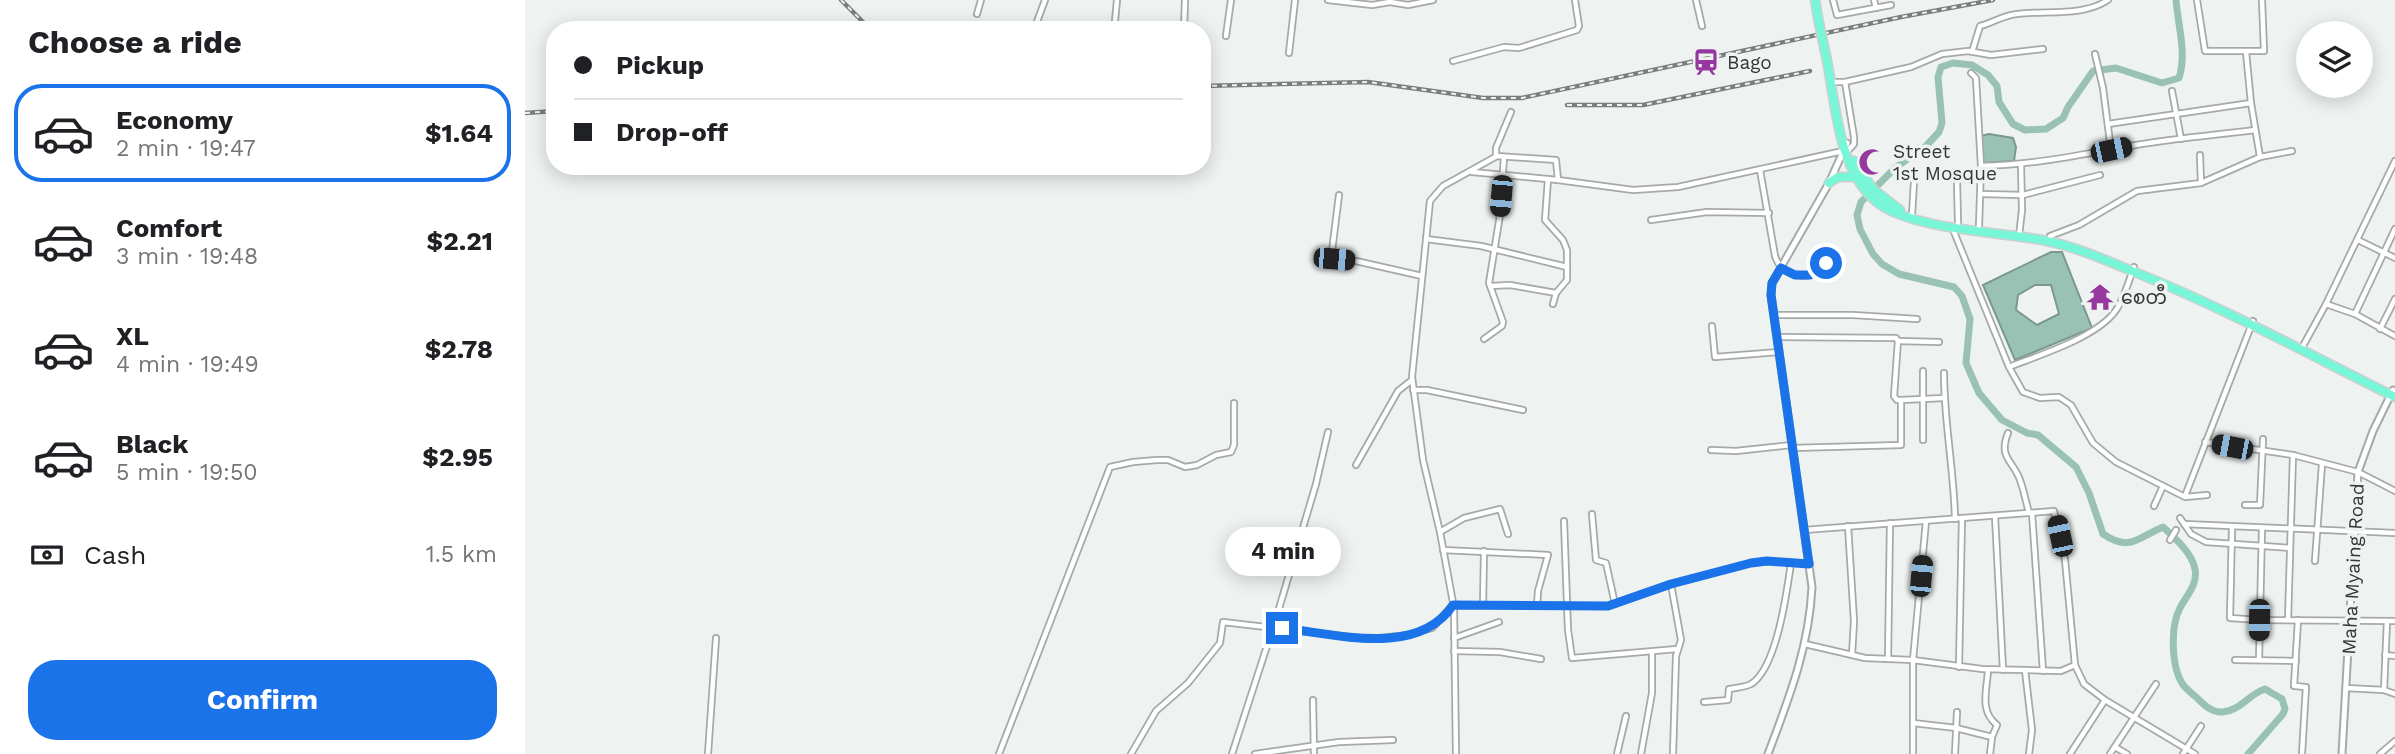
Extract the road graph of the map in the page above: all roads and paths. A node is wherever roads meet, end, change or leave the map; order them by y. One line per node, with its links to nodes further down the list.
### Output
1 (981, 0): 19 (street)
2 (1045, 0): 20 (street)
3 (1117, 0): 21 (street)
4 (1185, 0): 22 (street)
5 (1231, 0): 24 (street)
6 (1295, 0): 29 (street)
7 (1328, 0): 8 (street)
8 (1433, 0)
9 (1575, 0): 31 (street)
10 (1696, 0): 23 (street)
11 (1817, 0): 26 (highway, bridge)
12 (1833, 0): 18 (street)
13 (1874, 0): 18 (street)
14 (2108, 0): 27 (street)
15 (2197, 0): 28 (street)
16 (2262, 0): 28 (street)
17 (1891, 5): 18 (street)
18 (1876, 8)
19 (977, 14)
20 (1037, 21)
21 (1115, 21)
22 (1184, 21)
23 (1702, 26)
24 (1226, 36)
25 (2043, 49): 27 (street)
26 (1827, 51): 33 (highway); 41 (highway)
27 (1972, 52): 33 (street)
28 (2246, 52): 35 (street)
29 (1289, 53)
30 (2095, 54): 38 (street)
31 (1453, 61)
32 (1971, 73): 50 (street)
33 (1840, 82): 41 (highway)
34 (2172, 91): 37 (street)
35 (2251, 103): 37 (street); 39 (street)
36 (1510, 112): 45 (street)
37 (2177, 114): 38 (street); 40 (street)
38 (2108, 124): 42 (street)
39 (2255, 130): 40 (street); 47 (street)
40 (2181, 139): 42 (street)
41 (1846, 149): 51 (street); 55 (highway); 62 (street); 64 (highway)
42 (2111, 150): 49 (street)
43 (2292, 151): 47 (street)
44 (2200, 155): 63 (street)
45 (1496, 157): 46 (street); 52 (street)
46 (1504, 157): 53 (street); 58 (street)
47 (2260, 157): 63 (street)
48 (2395, 161): 56 (street)
49 (2021, 165): 50 (street); 67 (street)
50 (1981, 166): 65 (street)
51 (1759, 170): 58 (street); 69 (street)
52 (1471, 172): 53 (street); 77 (street)
53 (1503, 175): 57 (street); 79 (street)
54 (2100, 175): 67 (street)
55 (1858, 177): 62 (highway); 64 (highway)
56 (2387, 178): 61 (street); 78 (street)
57 (1548, 179): 58 (street); 85 (street)
58 (1558, 180)
59 (1957, 180): 72 (street)
60 (1914, 182): 70 (street)
61 (2395, 182)
62 (1829, 183): 86 (street)
63 (2201, 183): 76 (street)
64 (1871, 192): 68 (highway)
65 (1981, 194): 67 (street); 73 (street)
66 (1339, 195): 83 (street)
67 (2023, 195): 75 (street)
68 (1882, 201): 70 (highway); 72 (highway)
69 (1769, 213): 71 (street); 86 (street)
70 (1912, 215): 72 (highway)
71 (1651, 220)
72 (1955, 224): 73 (highway); 75 (highway); 107 (street)
73 (1979, 226): 75 (highway)
74 (2395, 229): 80 (street)
75 (2019, 234): 76 (highway); 87 (highway)
76 (2050, 236): 87 (highway)
77 (1426, 239): 79 (street); 88 (street)
78 (2358, 240): 80 (street); 93 (street)
79 (1494, 248): 85 (street); 89 (street)
80 (2383, 253): 81 (street); 94 (street)
81 (2395, 258)
82 (1322, 260): 83 (street)
83 (1331, 260): 88 (street)
84 (1826, 263): 86 (street)
85 (1567, 267): 90 (street)
86 (1781, 268): 95 (street)
87 (2133, 269): 97 (highway); 107 (street)
88 (1422, 276): 110 (street)
89 (1490, 286): 90 (street); 102 (street)
90 (1556, 293): 92 (street)
91 (2395, 299): 99 (street)
92 (1553, 304)
93 (2326, 304): 94 (street); 105 (street)
94 (2355, 314): 99 (street)
95 (1774, 315): 96 (street); 101 (street)
96 (1917, 319)
97 (2252, 323): 105 (highway); 112 (highway); 122 (street)
98 (1712, 326): 106 (street)
99 (2381, 328): 100 (street)
100 (2395, 336)
101 (1777, 337): 103 (street); 106 (street)
102 (1484, 339)
103 (1898, 341): 104 (street); 115 (street)
104 (1938, 342)
105 (2303, 346): 112 (highway)
106 (1779, 352): 123 (street)
107 (2009, 367): 130 (street)
108 (1923, 371): 114 (street)
109 (1944, 373): 113 (street)
110 (1413, 380): 111 (street); 128 (street)
111 (1413, 390): 117 (street); 154 (street)
112 (2394, 392): 129 (street, Maha Myaing Road)
113 (1944, 398): 114 (street); 141 (street)
114 (1923, 399): 115 (street); 121 (street)
115 (1901, 400): 123 (street)
116 (1234, 403): 222 (street)
117 (1523, 410)
118 (1328, 432): 179 (street)
119 (2008, 433): 136 (street)
120 (2263, 439): 125 (street)
121 (1923, 440)
122 (2205, 442): 125 (street); 133 (street)
123 (1792, 447): 124 (street); 151 (street)
124 (1711, 450)
125 (2263, 451): 126 (street); 134 (street)
126 (2293, 454): 127 (street); 149 (street)
127 (2322, 464): 129 (street); 150 (street)
128 (1356, 465)
129 (2358, 472): 131 (street); 153 (street, Maha Myaing Road)
130 (2163, 486): 133 (street); 135 (street)
131 (2395, 491)
132 (2207, 495): 133 (street)
133 (2185, 497)
134 (2245, 505)
135 (2154, 506)
136 (2031, 513): 138 (street); 195 (street); 200 (street)
137 (1592, 514): 167 (street)
138 (1995, 516): 139 (street); 198 (street)
139 (1962, 518): 141 (street); 196 (street)
140 (2180, 518): 145 (street)
141 (1955, 519): 142 (street)
142 (1926, 521): 144 (street); 191 (street)
143 (1564, 522): 171 (street)
144 (1890, 523): 146 (street); 190 (street)
145 (2185, 524): 147 (street); 158 (street)
146 (1848, 526): 151 (street); 187 (street)
147 (2231, 528): 148 (street); 158 (street)
148 (2262, 528): 149 (street); 159 (street)
149 (2291, 529): 150 (street); 160 (street)
150 (2319, 529): 153 (street); 163 (street)
151 (1804, 530): 165 (street)
152 (2176, 530): 157 (street)
153 (2354, 530): 155 (street); 175 (street, Maha Myaing Road)
154 (1440, 532): 156 (street); 161 (street)
155 (2395, 533)
156 (1508, 534)
157 (2170, 540)
158 (2231, 544): 159 (street); 172 (street)
159 (2261, 546): 160 (street); 172 (street)
160 (2290, 548): 173 (street)
161 (1443, 550): 162 (street); 168 (street)
162 (1484, 551): 169 (street); 170 (street)
163 (2315, 561)
164 (1791, 564): 165 (street); 166 (street); 207 (street)
165 (1809, 564): 182 (street)
166 (1671, 584): 167 (street); 183 (street)
167 (1615, 604): 171 (street)
168 (1453, 605): 169 (street); 179 (street); 181 (street)
169 (1483, 606): 170 (street)
170 (1537, 606): 171 (street)
171 (1568, 606): 185 (street)
172 (2259, 620): 173 (street); 193 (street)
173 (2288, 620): 174 (street)
174 (2298, 620): 175 (street); 194 (street)
175 (2350, 621): 176 (street); 202 (street, Maha Myaing Road)
176 (2387, 621): 177 (street); 186 (street)
177 (2395, 621)
178 (1499, 622): 181 (street)
179 (1272, 629): 223 (street); 224 (street)
180 (716, 638): 221 (street)
181 (1454, 638): 184 (street)
182 (1805, 644): 187 (street); 231 (street)
183 (1677, 649): 185 (street); 230 (street)
184 (1454, 651): 189 (street); 227 (street)
185 (1652, 652): 229 (street)
186 (2385, 654): 188 (street); 203 (street)
187 (1851, 655): 190 (street)
188 (2395, 656)
189 (1541, 659)
190 (1888, 659): 191 (street)
191 (1913, 660): 196 (street); 211 (street)
192 (2235, 660): 193 (street)
193 (2259, 660): 194 (street)
194 (2296, 661): 241 (street)
195 (2075, 665): 200 (street); 206 (street)
196 (1959, 667): 197 (street)
197 (1988, 670): 198 (street); 214 (street)
198 (2003, 670): 199 (street)
199 (2025, 670): 200 (street); 235 (street)
200 (2043, 671)
201 (2157, 684): 210 (street)
202 (2346, 688): 203 (street); 242 (street, Maha Myaing Road)
203 (2384, 690): 204 (street)
204 (2395, 694)
205 (1313, 700): 217 (street)
206 (2105, 700): 210 (street); 236 (street)
207 (1704, 702)
208 (1957, 712): 213 (street)
209 (1626, 716): 228 (street)
210 (2135, 718): 218 (street); 219 (street)
211 (1913, 723): 213 (street); 232 (street)
212 (2201, 726): 219 (street)
213 (1956, 728): 214 (street); 233 (street)
214 (1992, 737): 234 (street)
215 (1393, 740): 217 (street)
216 (2395, 741): 243 (street)
217 (1312, 746): 220 (street); 226 (street)
218 (2115, 747): 237 (street); 238 (street)
219 (2187, 748): 239 (street); 240 (street)
220 (1285, 751): 225 (street)
221 (708, 754)
222 (999, 754)
223 (1131, 754)
224 (1233, 754)
225 (1255, 754)
226 (1314, 754)
227 (1456, 754)
228 (1617, 754)
229 (1641, 754)
230 (1673, 754)
231 (1768, 754)
232 (1913, 754)
233 (1955, 754)
234 (1990, 754)
235 (2029, 754)
236 (2070, 754)
237 (2110, 754)
238 (2127, 754)
239 (2183, 754)
240 (2195, 754)
241 (2302, 754)
242 (2342, 754)
243 (2380, 754)

